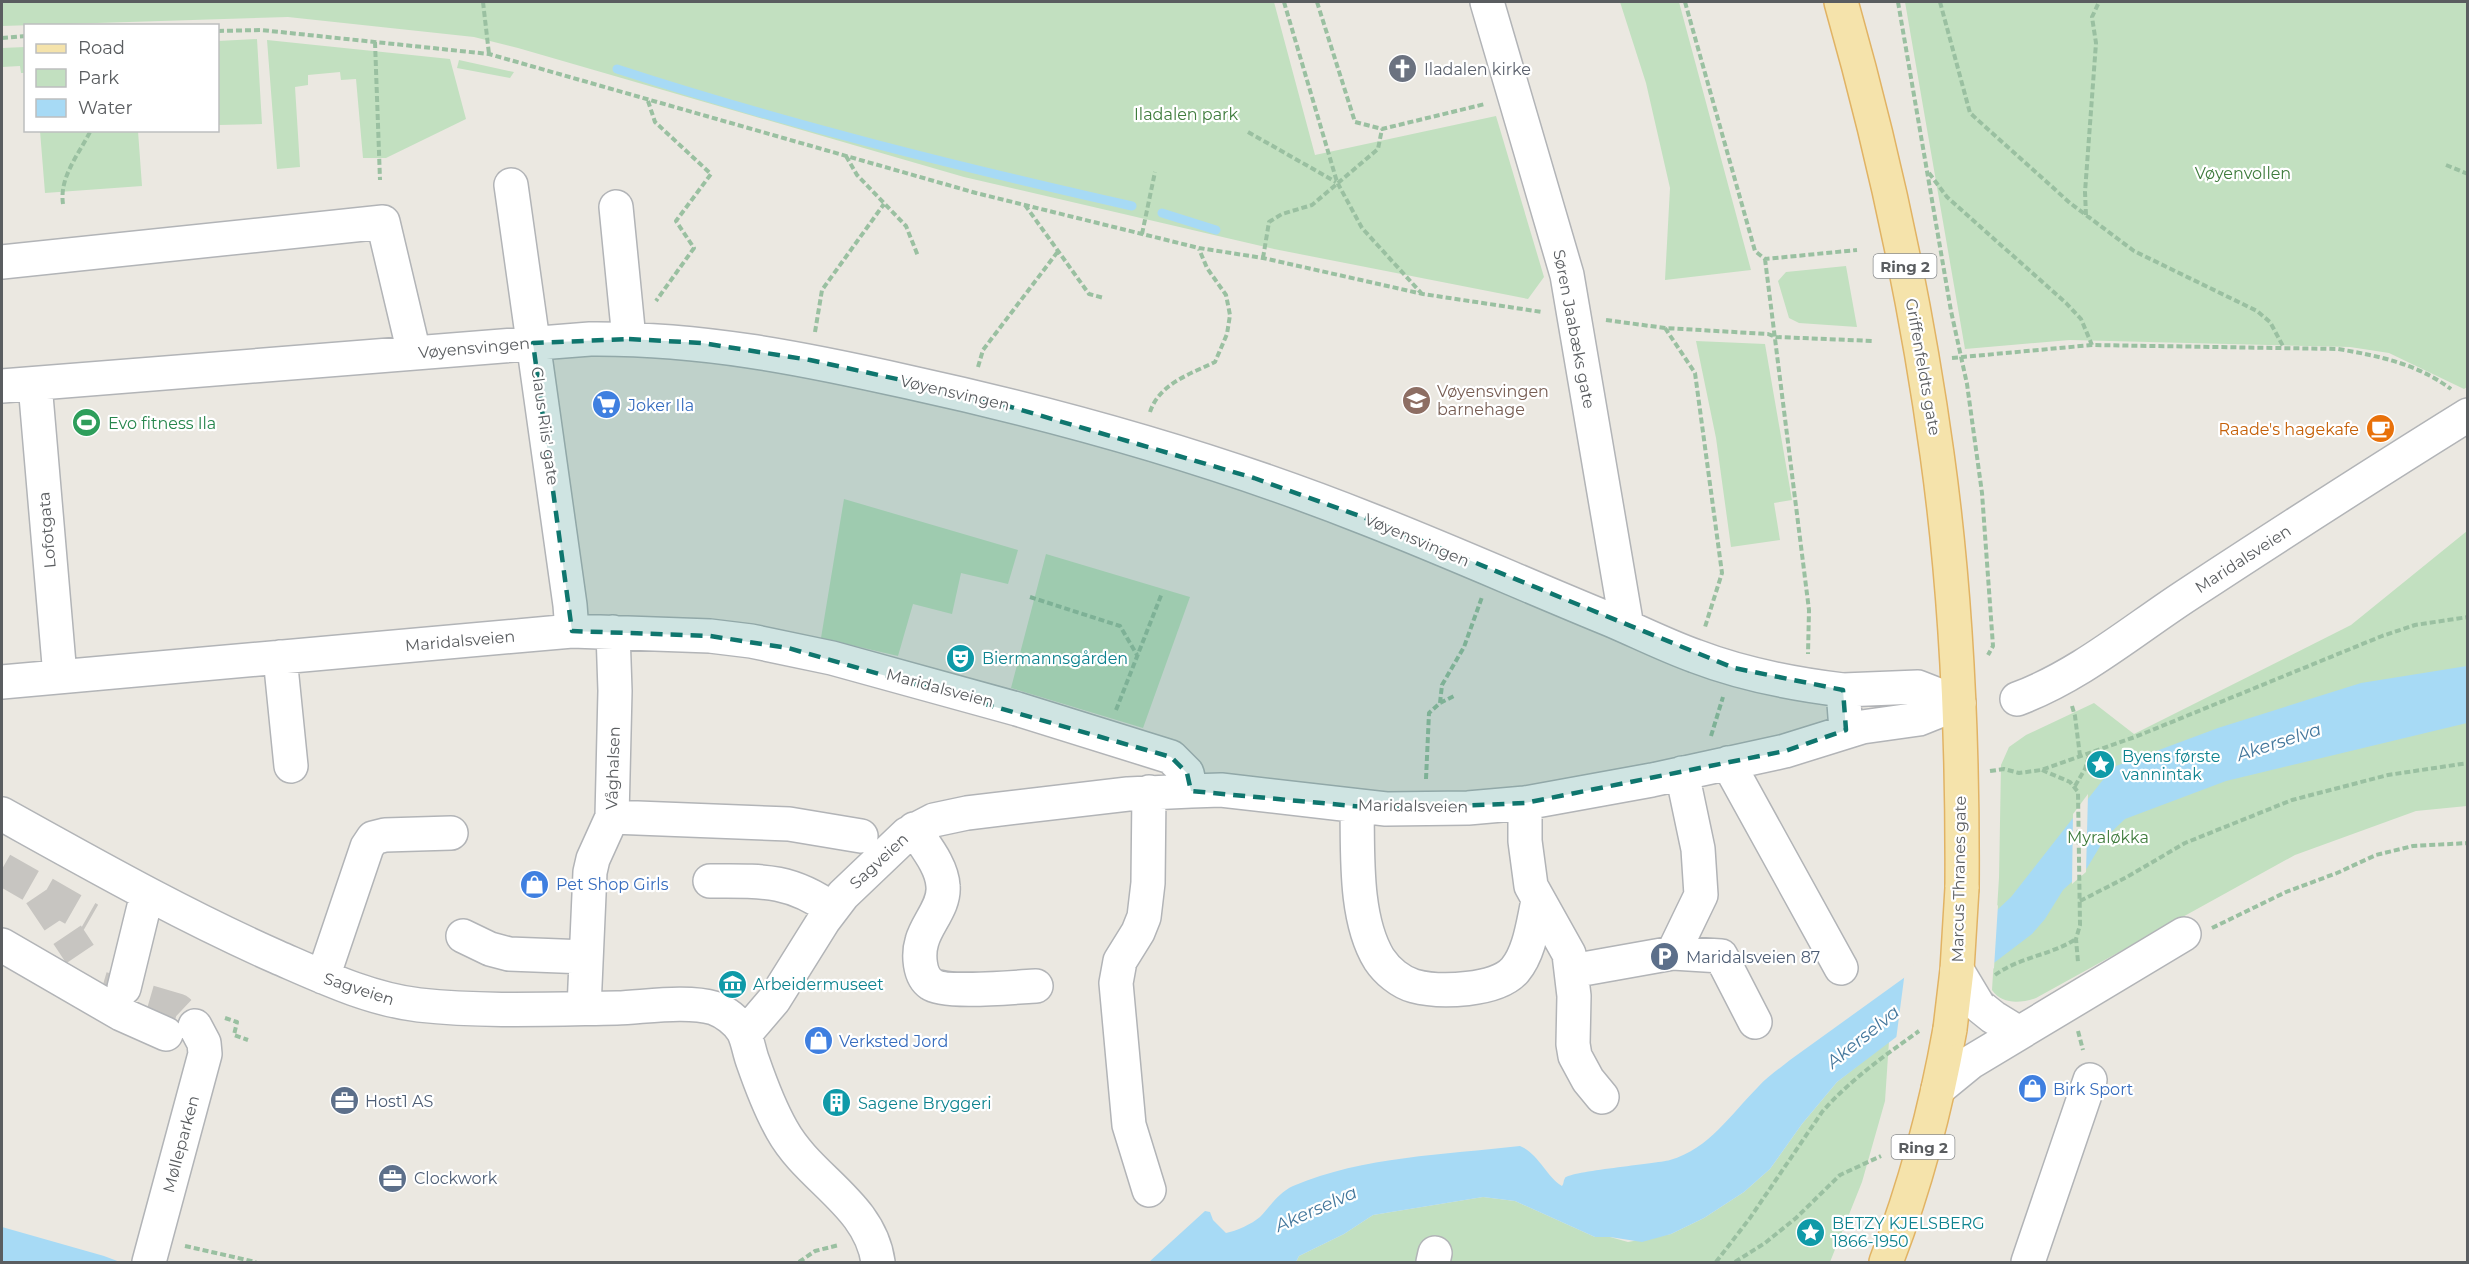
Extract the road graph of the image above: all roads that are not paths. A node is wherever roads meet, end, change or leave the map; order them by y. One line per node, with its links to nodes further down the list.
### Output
1 (1488, 2): 12 (street, Søren Jaabæks gate)
2 (1841, 2): 19 (main road, Griffenfeldts gate / Ring 2)
3 (511, 185): 7 (street, Claus Riis' gate)
4 (616, 207): 6 (street)
5 (2, 262): 8 (street)
6 (629, 339): 7 (street, Vøyensvingen); 12 (street, Vøyensvingen)
7 (533, 343): 8 (street, Vøyensvingen); 13 (street, Claus Riis' gate)
8 (414, 353): 9 (street, Vøyensvingen)
9 (35, 384): 10 (street, Vøyensvingen); 16 (street, Lofotgata)
10 (2, 386)
11 (2460, 403): 18 (street, Maridalsveien)
12 (1627, 627): 20 (street, Vøyensvingen)
13 (572, 631): 14 (street, Maridalsveien); 15 (street, Maridalsveien)
14 (613, 632): 24 (street, Maridalsveien); 29 (street, Våghalsen)
15 (280, 657): 16 (street, Maridalsveien); 22 (street)
16 (60, 676): 17 (street, Maridalsveien)
17 (2, 682)
18 (2017, 699)
19 (1959, 703): 20 (street, Maridalsveien); 43 (main road, Marcus Thranes gate / Ring 2, bridge)
20 (1844, 711): 21 (street, Maridalsveien)
21 (1728, 763): 23 (street, Maridalsveien); 42 (street)
22 (291, 766)
23 (1682, 773): 26 (street, Maridalsveien); 40 (street)
24 (1191, 790): 25 (street, Sagveien); 27 (street, Maridalsveien)
25 (1149, 792): 30 (street, Sagveien); 55 (street)
26 (1525, 802): 27 (street, Maridalsveien); 35 (street)
27 (1357, 806): 35 (street)
28 (2, 813): 34 (street, Sagveien)
29 (612, 817): 32 (street); 41 (street, Våghalsen)
30 (914, 829): 36 (street, Sagveien); 46 (street)
31 (451, 833): 45 (street)
32 (861, 836)
33 (710, 882): 36 (street)
34 (147, 894): 45 (street, Sagveien); 47 (street)
35 (1538, 901): 44 (street)
36 (832, 909): 51 (street, Sagveien)
37 (2184, 934): 50 (street)
38 (463, 936): 41 (street)
39 (2, 945): 47 (street, Mølleparken)
40 (1673, 953): 44 (street); 49 (street)
41 (586, 957): 48 (street, Våghalsen)
42 (1841, 968)
43 (1957, 970): 50 (street, bridge); 53 (main road, Marcus Thranes gate / Ring 2, bridge)
44 (1572, 971): 54 (street)
45 (323, 977): 48 (street, Sagveien)
46 (1035, 986)
47 (101, 988): 56 (street, Mølleparken)
48 (584, 1008): 51 (street, Sagveien)
49 (1755, 1022)
50 (2019, 1033): 53 (street)
51 (745, 1034): 57 (street, Sagveien)
52 (2090, 1080): 59 (street)
53 (1938, 1089): 58 (main road, Marcus Thranes gate / Ring 2)
54 (1602, 1097)
55 (1149, 1190)
56 (152, 1254)
57 (869, 1254)
58 (1886, 1263)
59 (2028, 1263)

